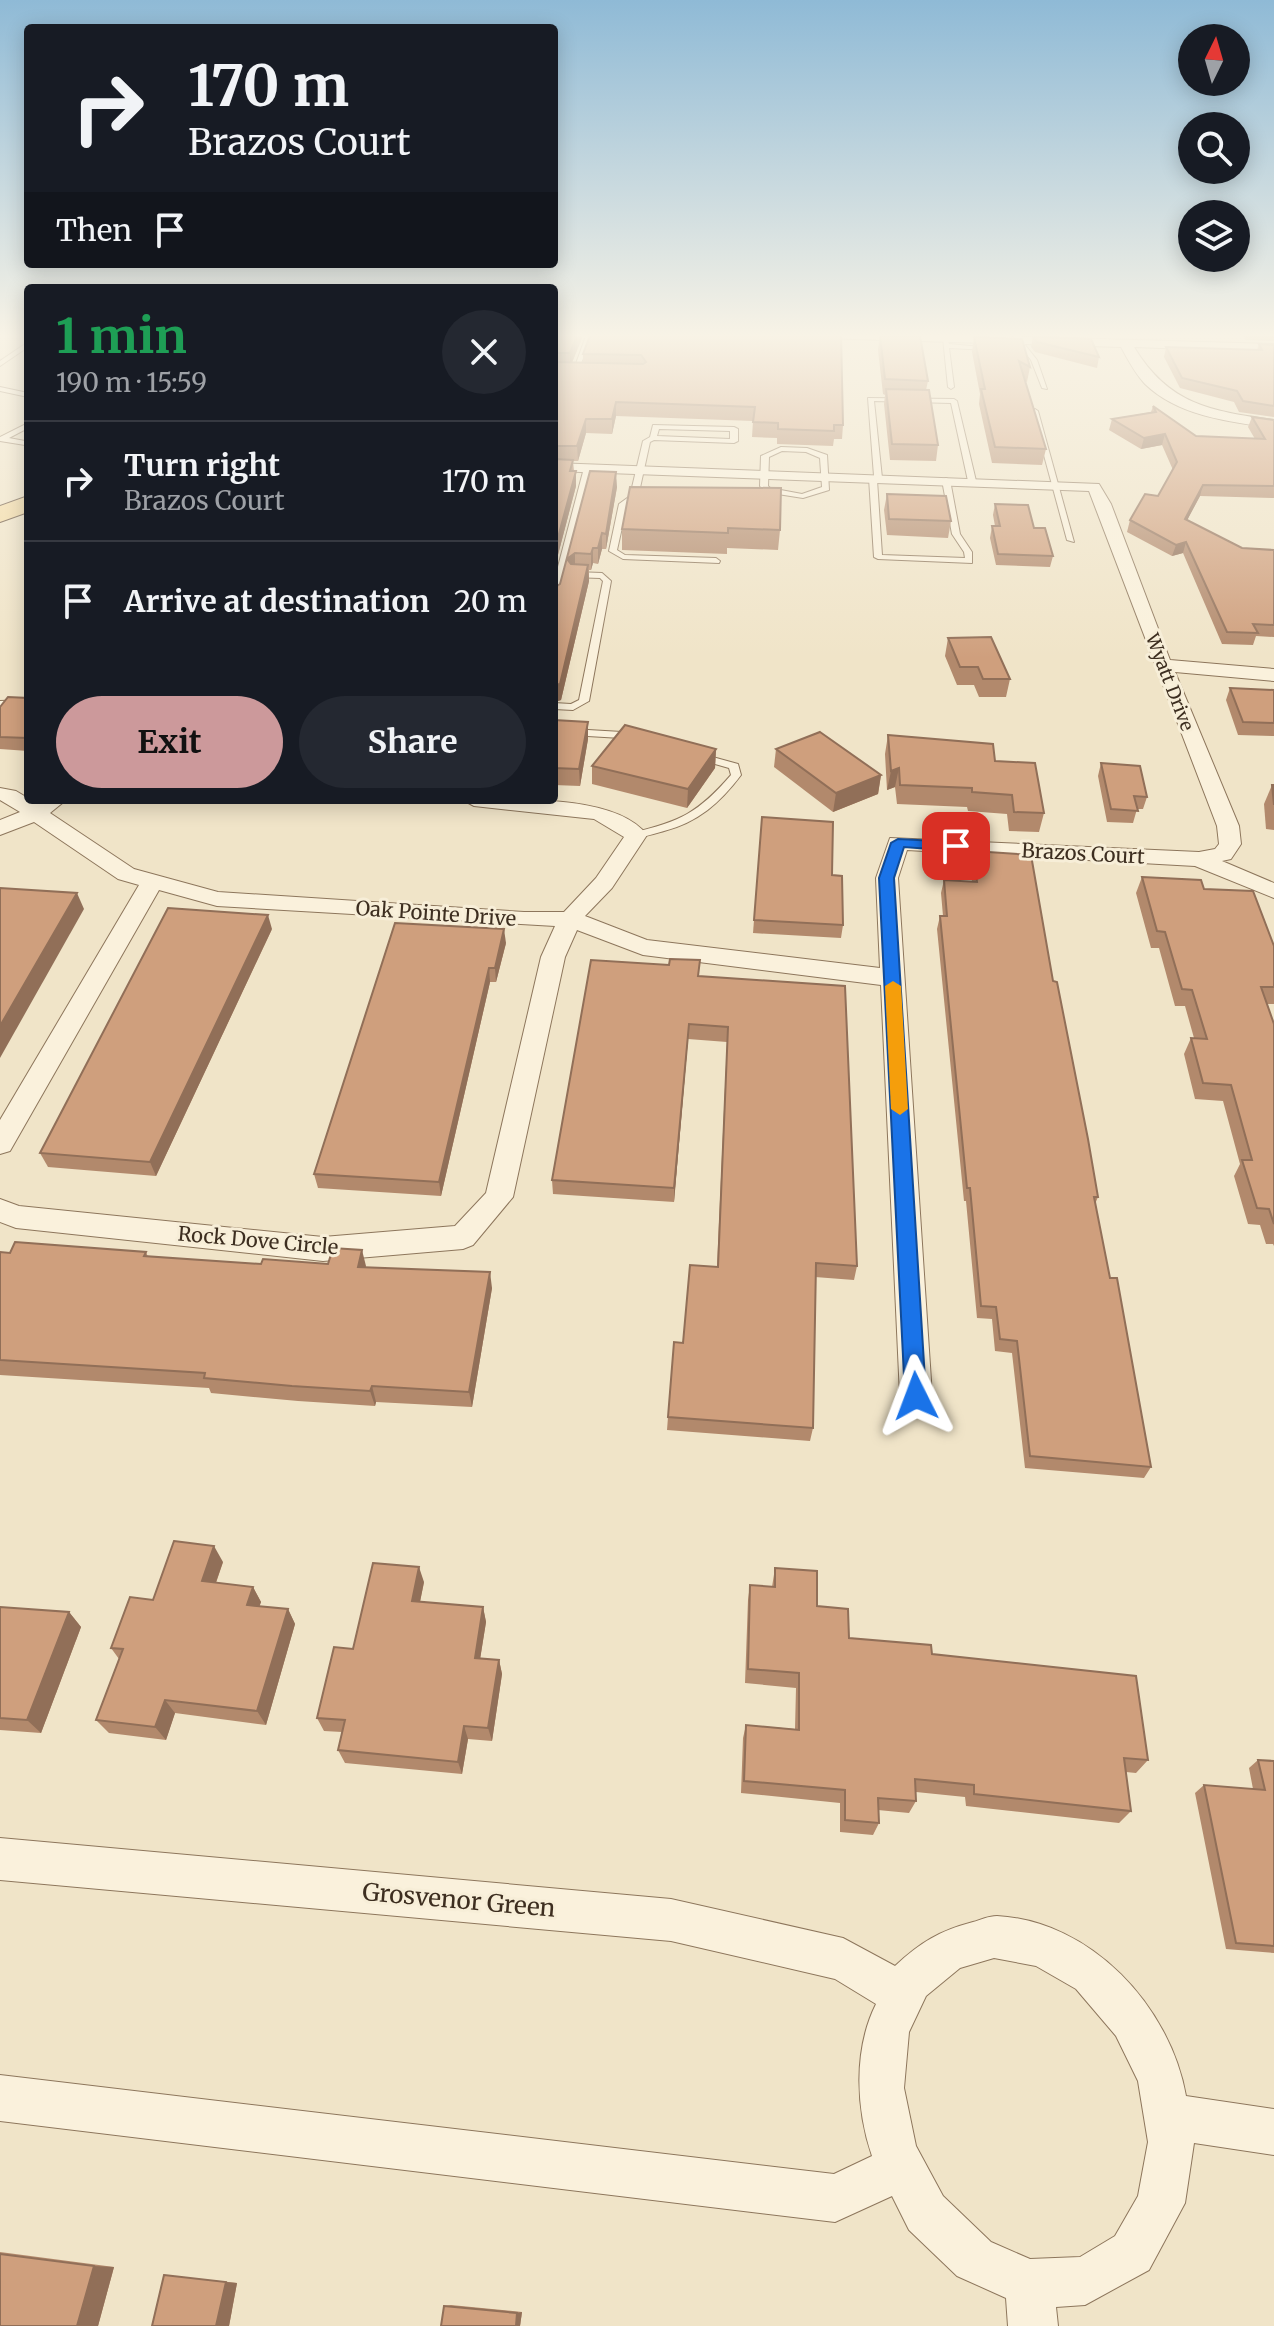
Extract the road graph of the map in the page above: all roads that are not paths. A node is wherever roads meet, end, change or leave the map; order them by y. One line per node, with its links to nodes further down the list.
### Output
1 (15, 442): 6 (lane)
2 (647, 442): 9 (lane)
3 (873, 442): 12 (lane)
4 (963, 442): 14 (lane)
5 (1045, 442): 15 (lane)
6 (22, 443)
7 (558, 467): 8 (street)
8 (588, 468): 9 (street); 20 (lane)
9 (639, 470): 10 (street); 16 (lane)
10 (764, 474): 11 (street); 11 (lane)
11 (825, 476): 12 (street)
12 (876, 478): 13 (street); 13 (lane)
13 (946, 480): 14 (street)
14 (972, 481): 15 (street)
15 (1058, 484): 18 (lane); 22 (street, Wyatt Drive)
16 (634, 497): 17 (lane); 19 (lane)
17 (647, 498)
18 (1071, 540)
19 (716, 561)
20 (559, 562)
21 (575, 575): 26 (lane)
22 (1163, 665): 23 (street); 36 (street, Wyatt Drive)
23 (1274, 675)
24 (24, 703): 25 (lane)
25 (0, 704)
26 (558, 706)
27 (558, 731): 28 (lane)
28 (650, 743)
29 (692, 754): 35 (lane)
30 (0, 794): 31 (street, Oak Pointe Drive)
31 (24, 799)
32 (512, 804): 35 (street)
33 (46, 806): 34 (street); 37 (street, Oak Pointe Drive)
34 (0, 828)
35 (636, 835): 39 (street, Rock Dove Circle)
36 (1199, 859): 38 (street); 40 (street, Brazos Court)
37 (153, 881): 39 (street, Oak Pointe Drive); 41 (street)
38 (1274, 891)
39 (570, 919): 40 (street, Oak Pointe Drive); 42 (street, Rock Dove Circle)
40 (892, 978): 43 (street, Brazos Court)
41 (0, 1144)
42 (0, 1210)
43 (916, 1396)
44 (0, 1859): 45 (street, Grosvenor Green)
45 (903, 1996): 47 (street); 49 (street)
46 (0, 2098): 49 (street)
47 (1166, 2116): 48 (street); 50 (street)
48 (1274, 2132)
49 (901, 2167): 50 (street)
50 (1032, 2305)

